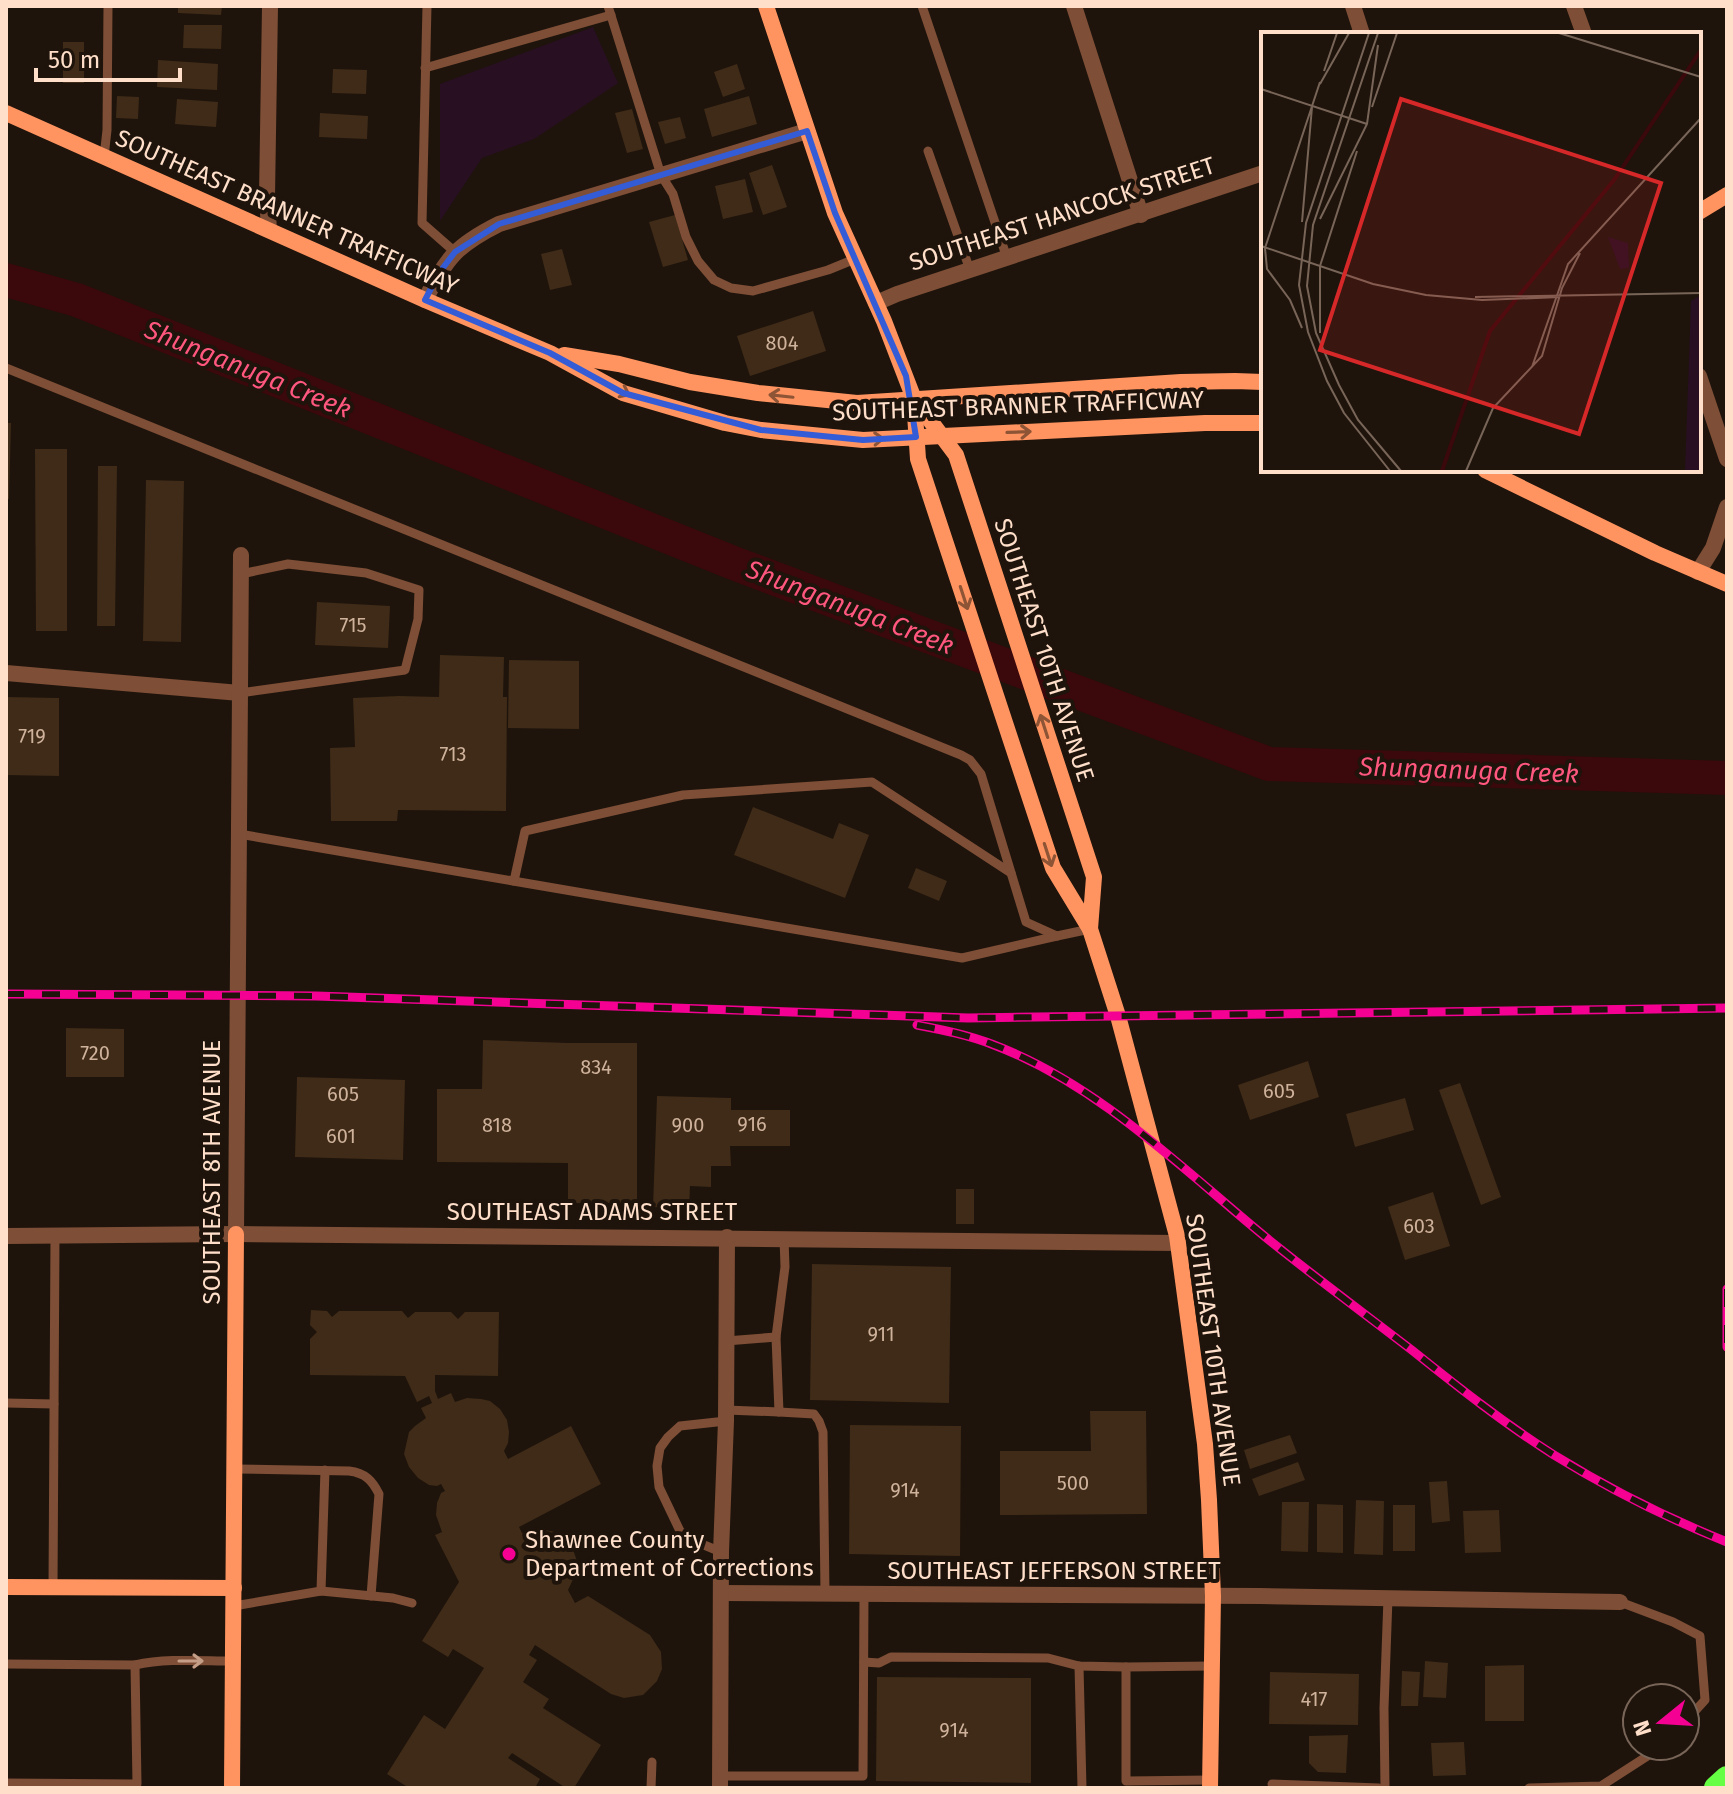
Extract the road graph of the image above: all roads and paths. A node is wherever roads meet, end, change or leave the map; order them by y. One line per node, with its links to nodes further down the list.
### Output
1 (108, 6): 16 (lane)
2 (270, 6): 22 (street)
3 (427, 6): 12 (lane)
4 (922, 6): 24 (lane)
5 (1074, 6): 21 (street)
6 (1353, 6): 10 (street)
7 (1574, 6): 11 (street)
8 (768, 7): 14 (main road, SOUTHEAST 10TH AVENUE)
9 (610, 11): 12 (lane); 18 (lane)
10 (1361, 32)
11 (1583, 32)
12 (425, 68): 23 (lane)
13 (6, 113): 16 (main road, SOUTHEAST BRANNER TRAFFICWAY)
14 (807, 131): 18 (street); 25 (main road, SOUTHEAST 10TH AVENUE)
15 (928, 151): 26 (lane)
16 (104, 157): 22 (main road, SOUTHEAST BRANNER TRAFFICWAY)
17 (1261, 174): 21 (street, SOUTHEAST HANCOCK STREET)
18 (661, 175): 23 (street); 25 (lane)
19 (1727, 195): 20 (main road)
20 (1701, 211)
21 (1141, 215): 24 (street, SOUTHEAST HANCOCK STREET)
22 (269, 230): 27 (main road, SOUTHEAST BRANNER TRAFFICWAY)
23 (455, 252): 27 (street)
24 (1007, 258): 26 (street, SOUTHEAST HANCOCK STREET)
25 (855, 259): 28 (main road, SOUTHEAST 10TH AVENUE)
26 (970, 270): 28 (street, SOUTHEAST HANCOCK STREET)
27 (425, 300): 29 (main road, SOUTHEAST BRANNER TRAFFICWAY)
28 (876, 303): 33 (main road, SOUTHEAST 10TH AVENUE)
29 (550, 353): 33 (main road, SOUTHEAST BRANNER TRAFFICWAY, one-way to 29); 36 (main road, SOUTHEAST BRANNER TRAFFICWAY, one-way to 36)
30 (6, 368): 47 (lane)
31 (1261, 382): 33 (main road, SOUTHEAST BRANNER TRAFFICWAY)
32 (1701, 382): 37 (street)
33 (914, 399): 35 (main road, SOUTHEAST 10TH AVENUE); 36 (main road, SOUTHEAST 10TH AVENUE)
34 (1261, 423): 35 (main road, SOUTHEAST BRANNER TRAFFICWAY, one-way to 34)
35 (941, 436): 36 (main road, SOUTHEAST BRANNER TRAFFICWAY); 49 (main road, SOUTHEAST 10TH AVENUE, one-way to 35)
36 (916, 437): 49 (main road, SOUTHEAST 10TH AVENUE, one-way to 49)
37 (1727, 459)
38 (1489, 472): 41 (main road)
39 (1727, 507): 41 (street)
40 (241, 555): 42 (street, SOUTHEAST 8TH AVENUE)
41 (1698, 572): 43 (main road)
42 (241, 574): 45 (street, SOUTHEAST 8TH AVENUE); 45 (lane)
43 (1727, 584)
44 (6, 673): 45 (street)
45 (240, 693): 46 (street, SOUTHEAST 8TH AVENUE)
46 (239, 834): 48 (lane); 51 (street, SOUTHEAST 8TH AVENUE)
47 (1011, 873): 48 (lane); 50 (lane)
48 (514, 881): 50 (lane)
49 (1090, 929): 50 (lane); 56 (main road, SOUTHEAST 10TH AVENUE)
50 (1057, 936)
51 (236, 1234): 53 (street, SOUTHEAST ADAMS STREET); 54 (street, SOUTHEAST ADAMS STREET); 63 (main road, SOUTHEAST 8TH AVENUE)
52 (6, 1236): 53 (street, SOUTHEAST ADAMS STREET)
53 (55, 1236): 60 (lane)
54 (727, 1237): 55 (street, SOUTHEAST ADAMS STREET); 58 (street)
55 (784, 1238): 56 (street, SOUTHEAST ADAMS STREET); 57 (lane)
56 (1178, 1243): 74 (main road, SOUTHEAST 10TH AVENUE)
57 (776, 1337): 58 (lane); 61 (lane)
58 (726, 1341): 62 (street)
59 (6, 1403): 60 (lane)
60 (54, 1404): 67 (lane)
61 (779, 1412): 62 (lane); 71 (lane)
62 (726, 1416): 65 (street); 65 (lane)
63 (235, 1469): 64 (lane); 68 (main road, SOUTHEAST 8TH AVENUE)
64 (325, 1470): 69 (lane); 73 (lane)
65 (721, 1552): 70 (street)
66 (6, 1587): 67 (main road)
67 (53, 1588): 68 (main road)
68 (234, 1588): 78 (main road, SOUTHEAST 8TH AVENUE)
69 (321, 1591): 73 (lane); 78 (lane)
70 (721, 1593): 71 (street, SOUTHEAST JEFFERSON STREET); 90 (street)
71 (825, 1594): 72 (street, SOUTHEAST JEFFERSON STREET)
72 (864, 1595): 74 (street, SOUTHEAST JEFFERSON STREET); 80 (lane)
73 (371, 1596): 77 (lane)
74 (1213, 1596): 75 (street, SOUTHEAST JEFFERSON STREET); 84 (main road, SOUTHEAST 10TH AVENUE)
75 (1388, 1598): 76 (street, SOUTHEAST JEFFERSON STREET); 99 (lane)
76 (1620, 1602): 86 (lane)
77 (412, 1603)
78 (234, 1606): 79 (main road, SOUTHEAST 8TH AVENUE)
79 (233, 1661): 82 (lane, one-way to 79); 96 (main road, SOUTHEAST 8TH AVENUE)
80 (864, 1662): 83 (lane); 90 (lane)
81 (6, 1664): 82 (lane)
82 (135, 1665): 95 (lane)
83 (1079, 1666): 85 (lane); 98 (lane)
84 (1212, 1666): 85 (lane); 93 (main road, SOUTHEAST 10TH AVENUE)
85 (1126, 1667): 92 (lane)
86 (1701, 1704)
87 (652, 1762): 97 (lane)
88 (1638, 1762): 100 (lane)
89 (1727, 1778): 101 (highway)
90 (720, 1782)
91 (6, 1783): 95 (lane)
92 (1126, 1784): 93 (lane)
93 (1210, 1784)
94 (1272, 1784): 99 (lane)
95 (137, 1786)
96 (232, 1788)
97 (651, 1788)
98 (1082, 1788)
99 (1382, 1788)
100 (1529, 1788)
101 (1716, 1788)

